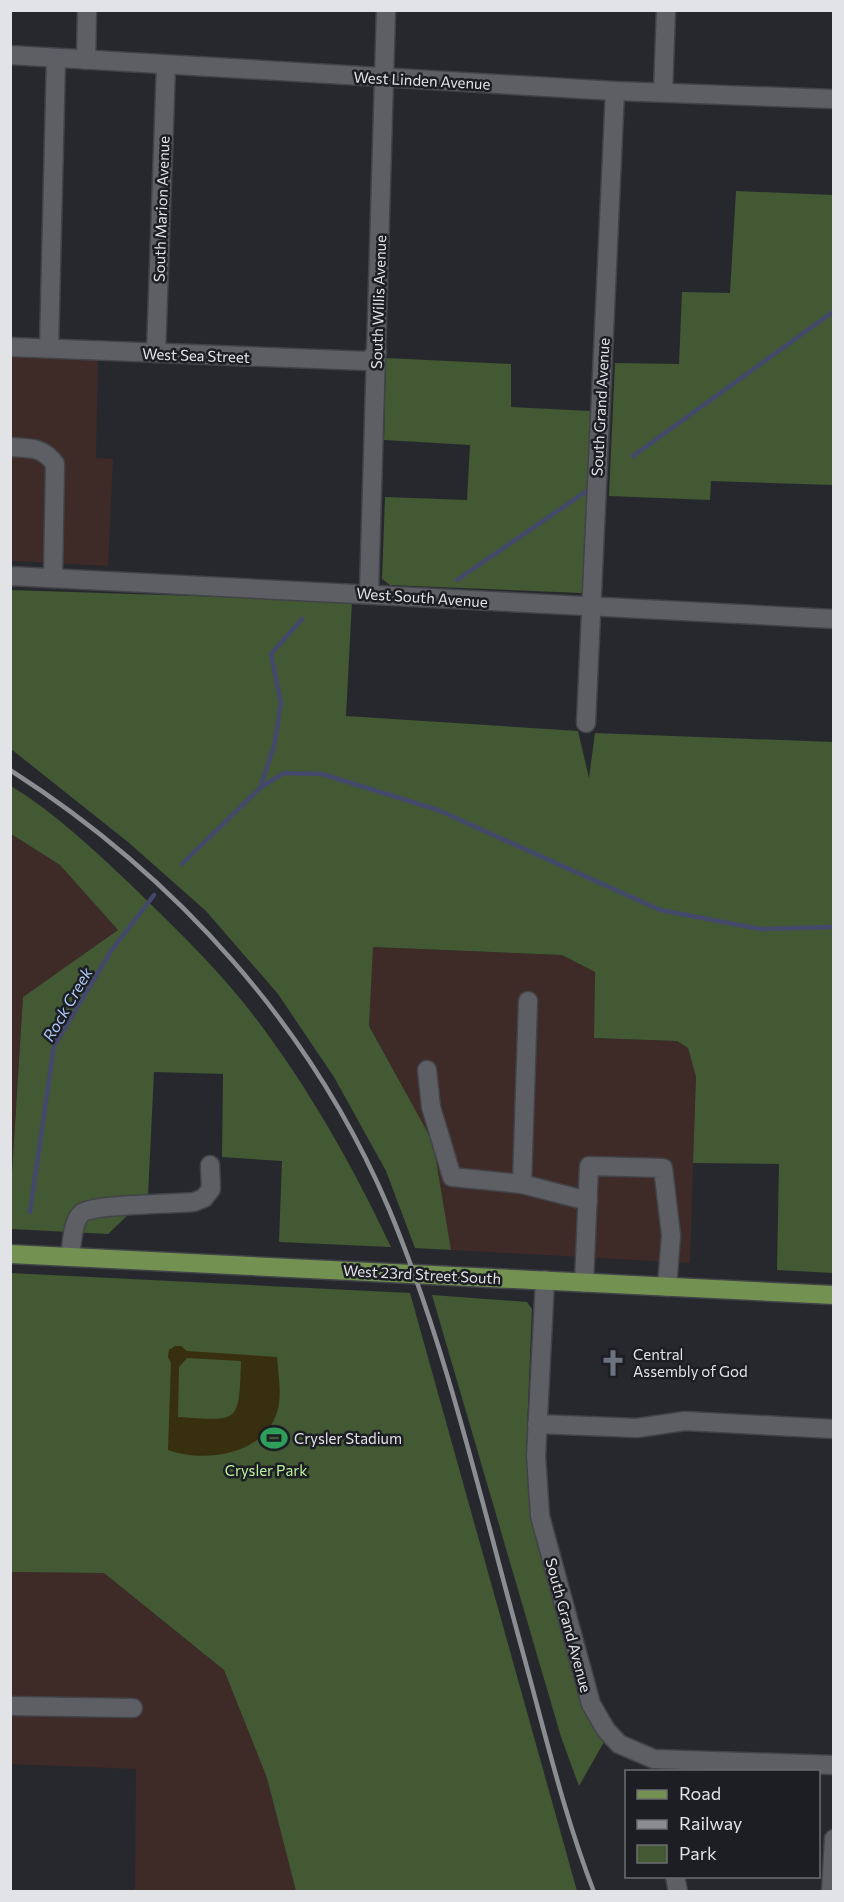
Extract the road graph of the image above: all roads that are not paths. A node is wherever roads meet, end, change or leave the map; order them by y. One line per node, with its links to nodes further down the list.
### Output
1 (87, 10): 6 (street)
2 (386, 10): 8 (street, South Willis Avenue)
3 (666, 10): 10 (street)
4 (10, 55): 5 (street, West Linden Avenue)
5 (56, 58): 6 (street, West Linden Avenue); 13 (street)
6 (86, 60): 7 (street, West Linden Avenue)
7 (166, 65): 8 (street, West Linden Avenue); 15 (street, South Marion Avenue)
8 (385, 78): 9 (street, West Linden Avenue); 14 (street, South Willis Avenue)
9 (615, 91): 10 (street, West Linden Avenue); 20 (street, South Grand Avenue)
10 (663, 92): 11 (street, West Linden Avenue)
11 (834, 99)
12 (10, 347): 13 (street, West Sea Street)
13 (49, 348): 15 (street, West Sea Street)
14 (377, 352): 15 (street, West Sea Street); 19 (street, South Willis Avenue)
15 (156, 353)
16 (10, 447): 18 (street)
17 (10, 576): 18 (street, West South Avenue)
18 (53, 578): 19 (street, West South Avenue)
19 (369, 593): 20 (street, West South Avenue)
20 (591, 608): 21 (street, West South Avenue); 22 (street, South Grand Avenue)
21 (834, 619)
22 (586, 723)
23 (528, 1001): 26 (street)
24 (427, 1070): 26 (street)
25 (210, 1165): 29 (street)
26 (522, 1184): 27 (street)
27 (588, 1201): 31 (street); 32 (street)
28 (10, 1254): 29 (main road, West 23rd Street South)
29 (70, 1257): 30 (main road, West 23rd Street South)
30 (545, 1280): 31 (main road, West 23rd Street South); 34 (street, South Grand Avenue)
31 (584, 1282): 32 (main road, West 23rd Street South)
32 (668, 1287): 33 (main road, West 23rd Street South)
33 (834, 1295)
34 (537, 1424): 35 (street); 38 (street, South Grand Avenue)
35 (834, 1429)
36 (10, 1706): 37 (street)
37 (133, 1708)
38 (661, 1765): 39 (street, South Grand Avenue)
39 (834, 1765)
40 (834, 1839): 41 (street)
41 (831, 1892)

